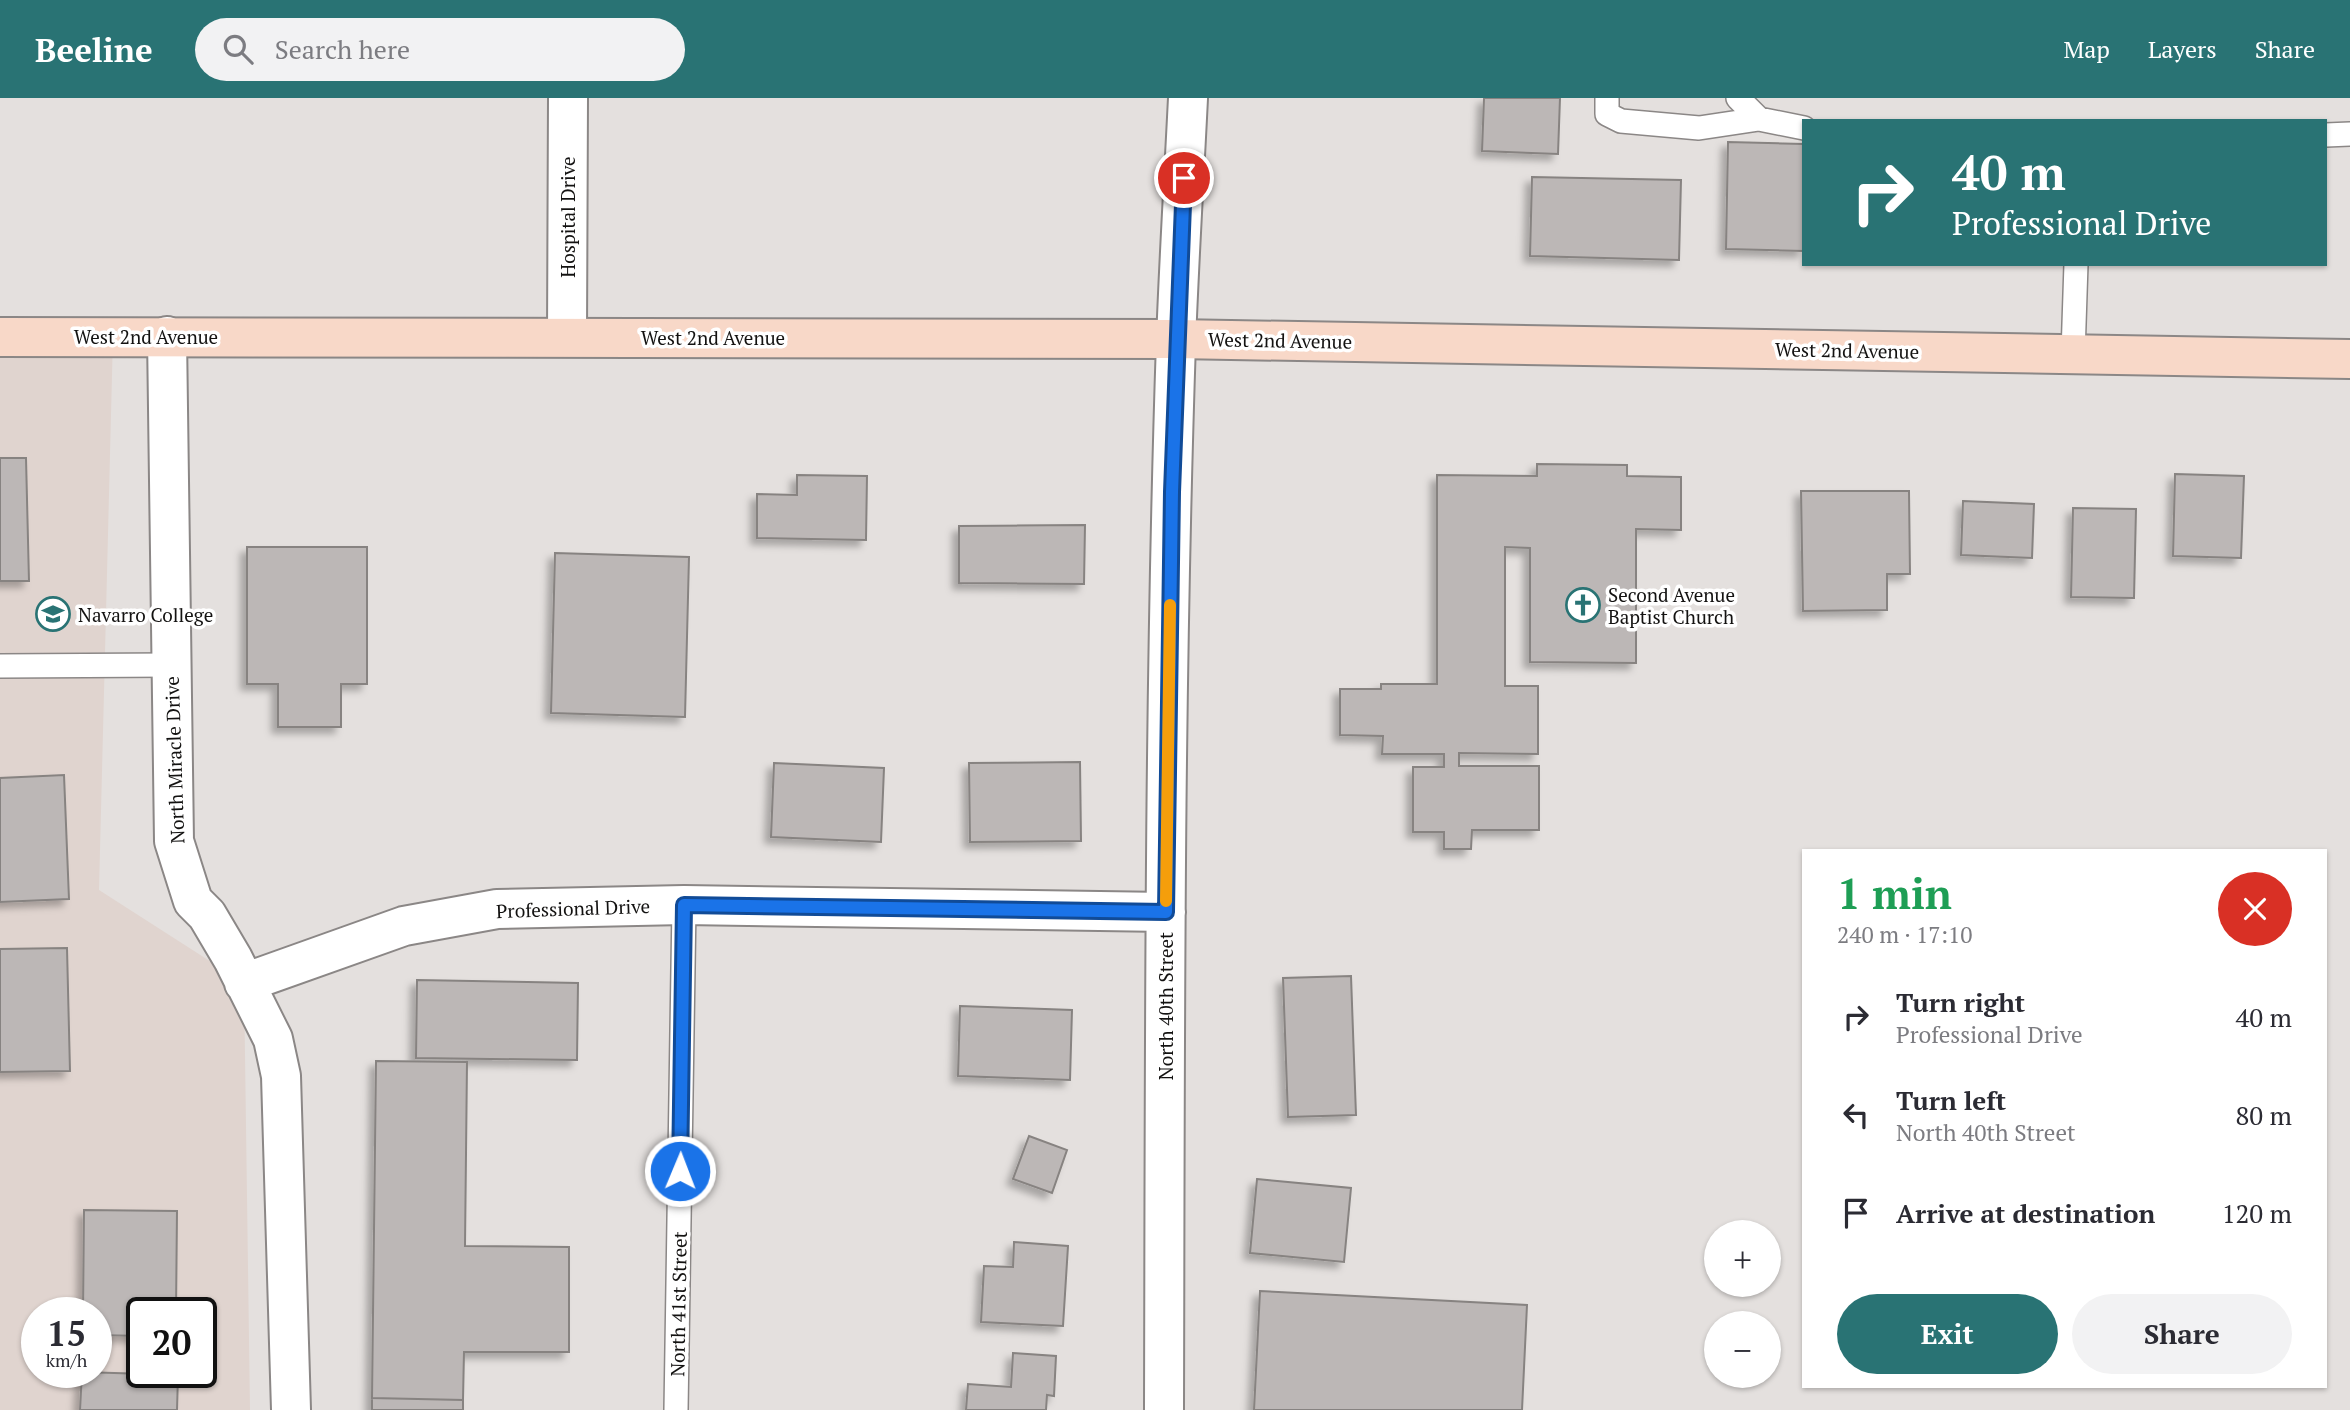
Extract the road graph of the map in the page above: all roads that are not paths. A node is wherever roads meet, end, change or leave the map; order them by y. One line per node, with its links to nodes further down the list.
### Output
1 (568, 98): 11 (street, Hospital Drive)
2 (1188, 98): 13 (street, North 40th Street)
3 (1607, 98): 5 (lane)
4 (1738, 98): 5 (lane)
5 (1759, 118): 6 (lane)
6 (1802, 128)
7 (2350, 134): 8 (lane)
8 (2327, 135)
9 (2076, 266): 14 (lane)
10 (167, 336): 11 (street, West 2nd Avenue); 12 (street, West 2nd Avenue); 16 (street, North Miracle Drive)
11 (567, 336): 13 (street, West 2nd Avenue)
12 (0, 337)
13 (1176, 339): 14 (street, West 2nd Avenue); 19 (street, North 40th Street)
14 (2073, 354): 15 (street, West 2nd Avenue)
15 (2350, 359)
16 (171, 665): 17 (lane); 20 (street, North Miracle Drive)
17 (0, 666)
18 (684, 905): 19 (street, Professional Drive); 20 (street, Professional Drive); 22 (lane, North 41st Street)
19 (1166, 912): 23 (street, North 40th Street)
20 (244, 983): 21 (street, North Miracle Drive)
21 (291, 1410)
22 (676, 1410)
23 (1164, 1410)

